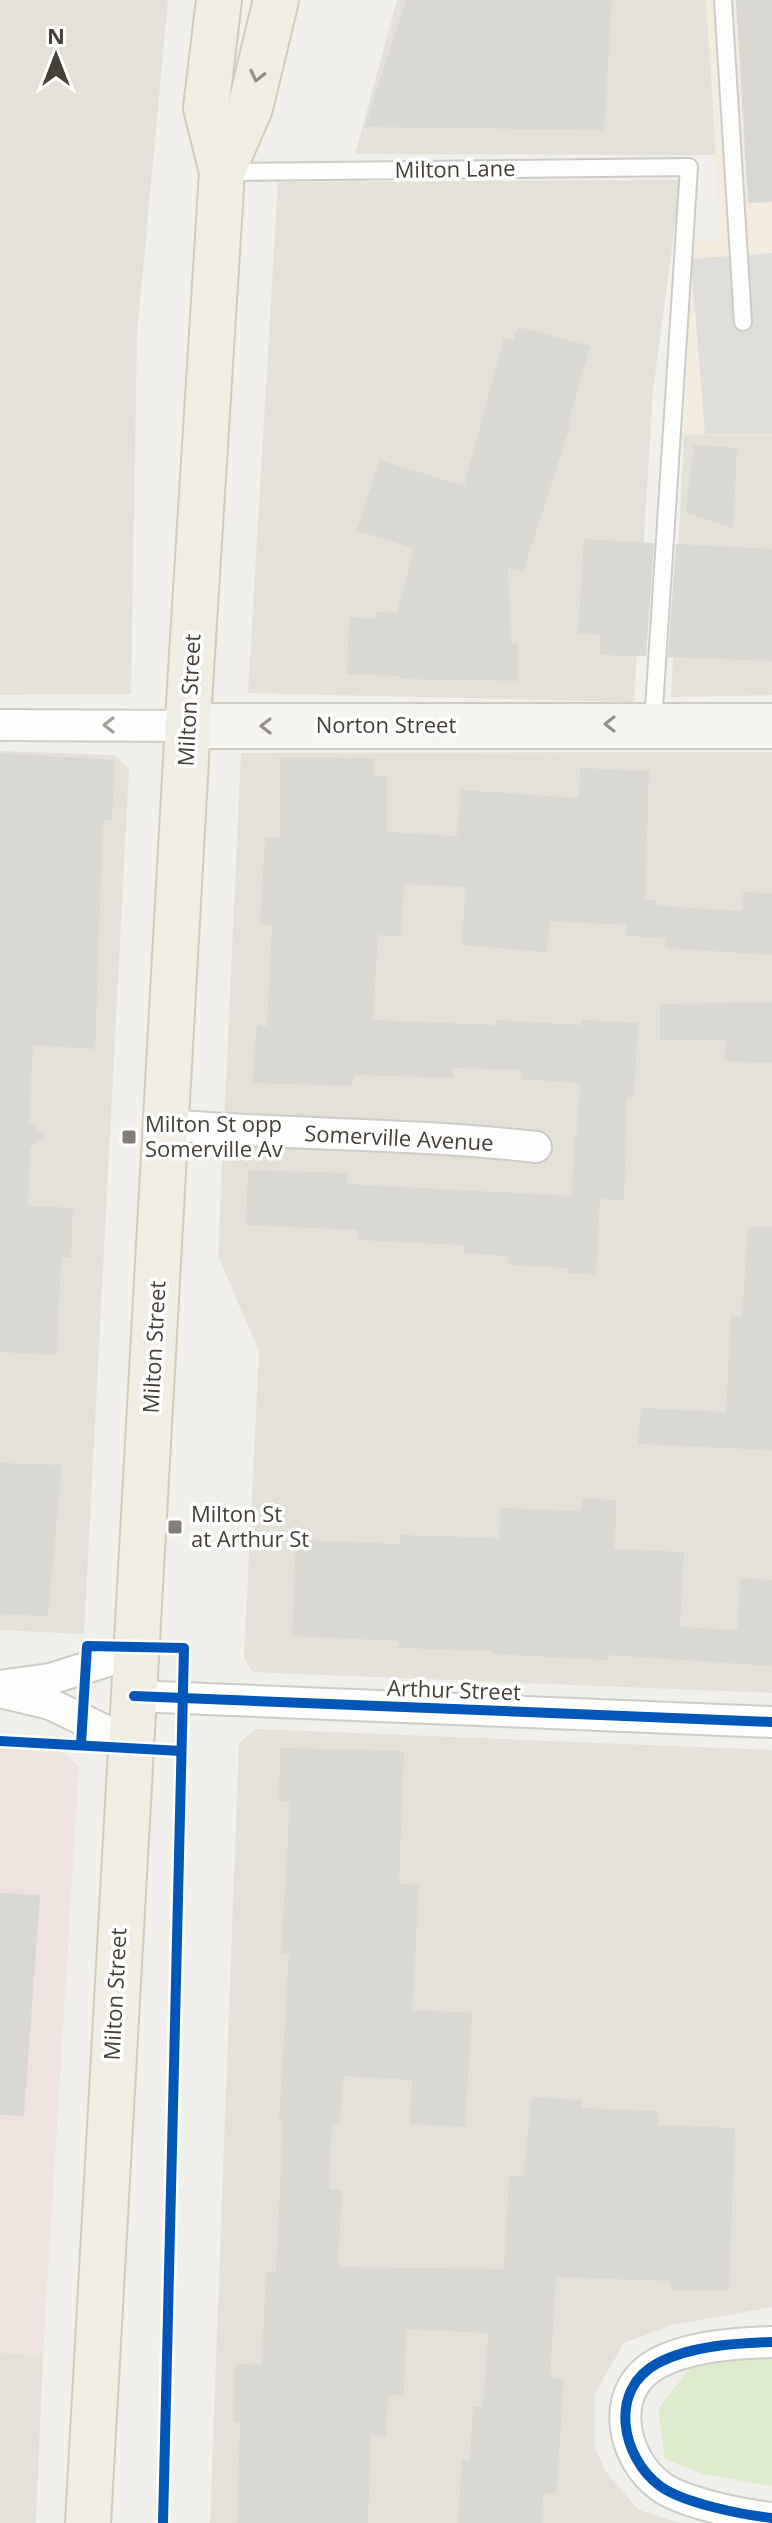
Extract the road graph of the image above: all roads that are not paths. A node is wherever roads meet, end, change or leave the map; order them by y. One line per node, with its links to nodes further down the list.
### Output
1 (219, 0): 4 (main road, Milton Street)
2 (276, 0): 4 (main road, Milton Street, one-way to 4)
3 (723, 0): 5 (lane)
4 (222, 172): 6 (lane, Milton Lane); 8 (main road, Milton Street)
5 (743, 322)
6 (653, 724): 8 (main road, Norton Street, one-way to 8); 9 (main road, Norton Street)
7 (0, 725): 8 (street, Norton Street, one-way to 7)
8 (187, 726): 10 (main road, Milton Street)
9 (772, 726)
10 (166, 1125): 11 (street, Somerville Avenue); 12 (main road, Milton Street)
11 (536, 1147)
12 (137, 1652): 13 (street); 15 (main road, Milton Street)
13 (0, 1686)
14 (0, 1692): 17 (street)
15 (134, 1696): 16 (street, Arthur Street); 17 (main road, Milton Street)
16 (772, 1722)
17 (131, 1743): 21 (main road, Milton Street)
18 (772, 2342): 19 (street)
19 (718, 2515): 20 (street)
20 (772, 2518)
21 (88, 2523)

